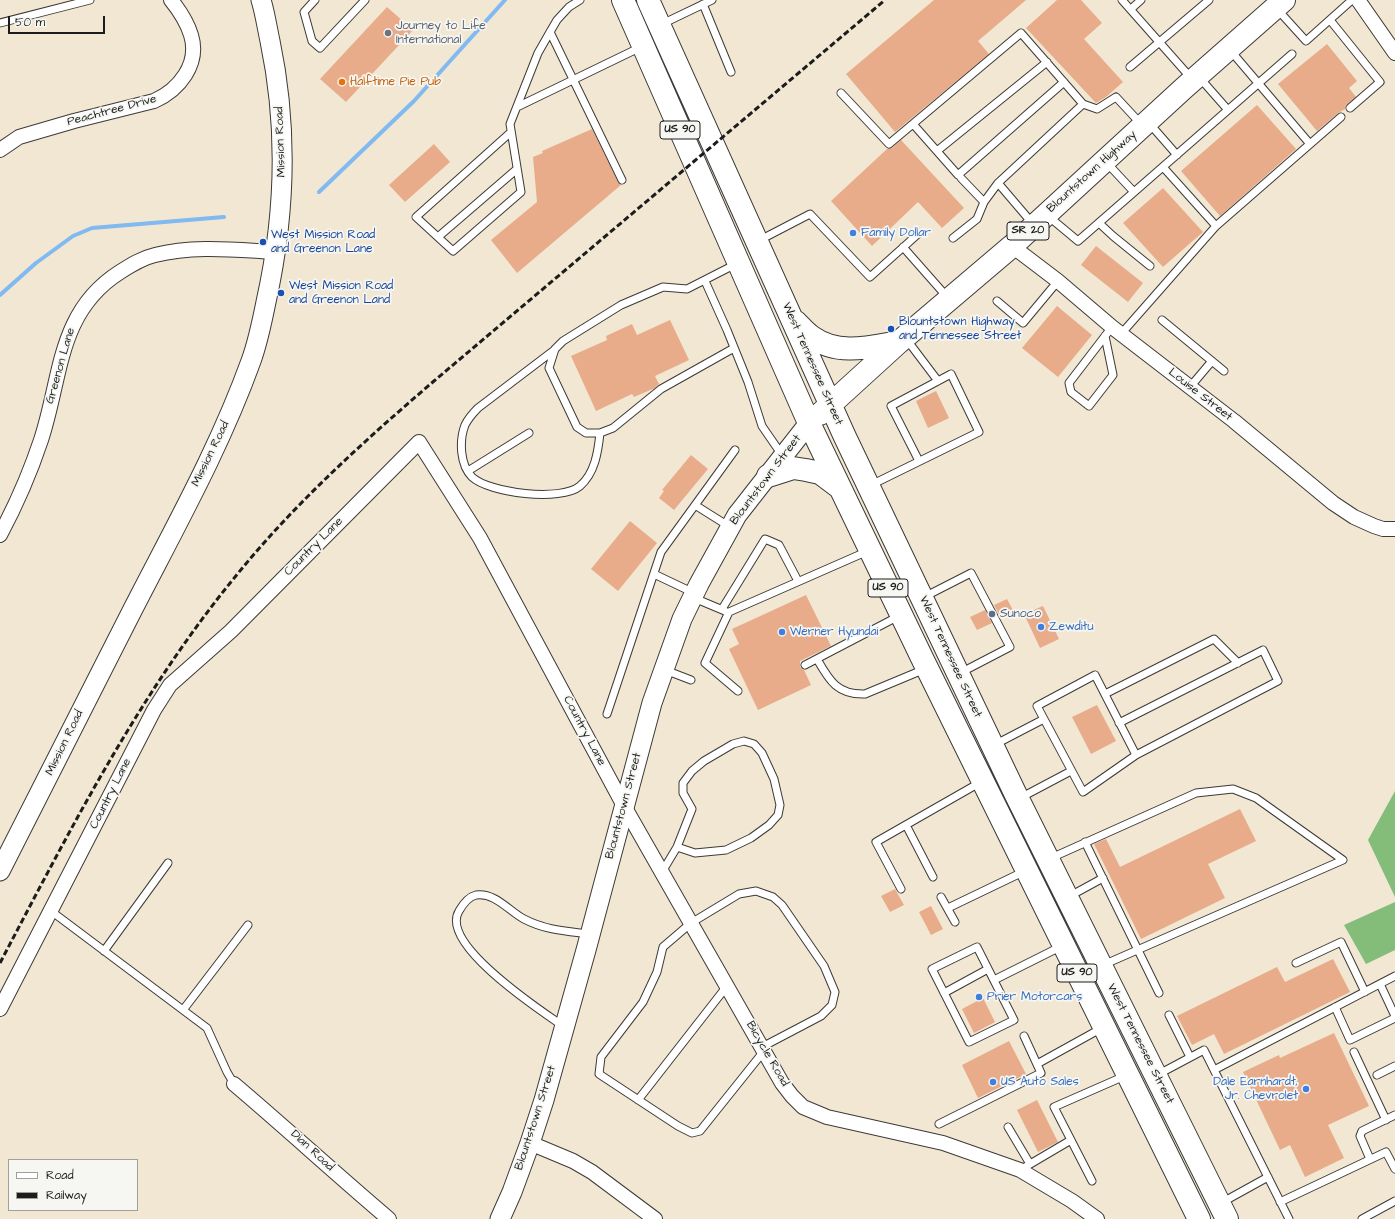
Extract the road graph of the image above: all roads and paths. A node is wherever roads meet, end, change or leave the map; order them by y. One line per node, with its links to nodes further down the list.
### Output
1 (90, 0): 19 (lane)
2 (171, 0): 44 (street, Peachtree Drive)
3 (261, 0): 64 (main road, Mission Road)
4 (315, 0): 5 (lane)
5 (365, 0)
6 (580, 0): 21 (lane)
7 (623, 0): 23 (main road, West Tennessee Street / US 90)
8 (712, 0): 15 (lane)
9 (1122, 0): 17 (lane)
10 (1141, 0): 17 (lane)
11 (1209, 0): 22 (lane)
12 (1352, 0): 18 (lane)
13 (1358, 0): 25 (street)
14 (647, 1): 20 (main road, West Tennessee Street / US 90)
15 (703, 4): 20 (lane); 29 (lane)
16 (1280, 4): 18 (lane); 24 (main road, Blountstown Highway / SR 20)
17 (1131, 10): 22 (lane)
18 (1330, 20): 37 (lane)
19 (0, 23)
20 (659, 25): 61 (main road, West Tennessee Street / US 90)
21 (550, 32): 31 (lane); 36 (lane)
22 (1159, 42): 28 (lane); 30 (lane)
23 (643, 46): 31 (lane); 65 (main road, West Tennessee Street / US 90)
24 (1228, 49): 30 (main road, Blountstown Highway / SR 20); 33 (lane)
25 (1395, 53)
26 (1292, 54): 33 (lane)
27 (1047, 62): 32 (lane); 41 (lane); 45 (lane)
28 (1130, 67)
29 (731, 72)
30 (1195, 78): 38 (lane); 40 (main road, Blountstown Highway / SR 20)
31 (574, 79): 36 (lane); 51 (lane)
32 (1064, 82): 35 (lane); 50 (lane)
33 (1258, 83): 38 (lane); 43 (lane)
34 (841, 93): 41 (lane)
35 (1083, 104): 40 (lane); 52 (lane)
36 (517, 107): 42 (lane)
37 (1350, 108)
38 (1228, 110): 46 (lane)
39 (1341, 116): 43 (lane)
40 (1145, 123): 46 (lane); 47 (main road, Blountstown Highway / SR 20)
41 (913, 124): 45 (lane)
42 (511, 132): 49 (lane); 59 (lane)
43 (1310, 144): 57 (lane)
44 (0, 150)
45 (937, 151): 50 (lane)
46 (1177, 155): 48 (lane)
47 (1105, 160): 53 (lane); 55 (main road, Blountstown Highway / SR 20)
48 (1163, 167): 53 (lane); 57 (lane)
49 (517, 169): 59 (lane); 59 (lane)
50 (960, 176): 54 (lane)
51 (622, 180)
52 (998, 183): 54 (lane); 55 (lane)
53 (1134, 192): 56 (lane)
54 (984, 202): 60 (lane)
55 (1040, 220): 56 (lane); 62 (main road, Blountstown Highway / SR 20)
56 (1100, 223): 66 (lane)
57 (1216, 226): 73 (lane)
58 (918, 234): 63 (lane)
59 (438, 237)
60 (953, 238)
61 (756, 242): 63 (lane); 71 (main road, West Tennessee Street / US 90)
62 (1012, 246): 68 (street, Louise Street); 69 (main road, Blountstown Highway / SR 20)
63 (903, 247): 69 (lane)
64 (276, 252): 95 (street, Greenon Lane); 128 (main road, Mission Road)
65 (738, 262): 67 (lane); 82 (main road, West Tennessee Street / US 90)
66 (1150, 266)
67 (705, 281): 75 (lane); 76 (lane)
68 (1058, 281): 70 (lane); 73 (street, Louise Street)
69 (949, 300): 74 (main road, Blountstown Highway / SR 20)
70 (996, 301)
71 (789, 315): 74 (main road); 81 (main road, West Tennessee Street / US 90)
72 (1162, 320): 77 (lane)
73 (1113, 332): 73 (lane); 80 (street, Louise Street)
74 (902, 340): 79 (lane); 81 (main road, Blountstown Highway / SR 20)
75 (734, 348): 84 (lane); 86 (lane)
76 (555, 350): 84 (lane); 88 (lane)
77 (1212, 361): 78 (lane); 80 (lane)
78 (1224, 371)
79 (938, 381): 87 (lane); 87 (lane)
80 (1190, 387): 94 (street, Louise Street)
81 (830, 406): 82 (main road, Blountstown Highway / SR 20); 90 (main road, West Tennessee Street / US 90)
82 (809, 423): 86 (main road, Blountstown Street); 91 (main road, West Tennessee Street / US 90)
83 (529, 433): 88 (lane)
84 (600, 433): 88 (lane)
85 (735, 450): 92 (lane)
86 (783, 457): 89 (main road, Blountstown Street)
87 (919, 462): 90 (lane)
88 (468, 471)
89 (768, 476): 91 (main road); 93 (main road, Blountstown Street)
90 (869, 486): 100 (main road, West Tennessee Street / US 90)
91 (841, 489): 96 (main road, West Tennessee Street / US 90)
92 (695, 506): 93 (lane); 97 (lane)
93 (730, 527): 99 (main road, Blountstown Street)
94 (1395, 529)
95 (0, 535)
96 (870, 550): 98 (lane); 103 (main road, West Tennessee Street / US 90)
97 (654, 574): 99 (lane); 113 (lane)
98 (798, 581): 101 (lane); 102 (lane)
99 (693, 595): 101 (lane); 108 (main road, Blountstown Street)
100 (922, 598): 109 (main road, West Tennessee Street / US 90); 109 (lane)
101 (722, 609): 102 (lane)
102 (729, 612): 111 (lane)
103 (901, 615): 104 (lane); 107 (main road, West Tennessee Street / US 90)
104 (817, 659): 106 (lane); 107 (lane)
105 (1238, 663): 112 (lane); 115 (lane); 117 (lane)
106 (805, 665)
107 (927, 668): 119 (main road, West Tennessee Street / US 90)
108 (663, 669): 110 (lane); 121 (main road, Blountstown Street)
109 (958, 674): 116 (main road, West Tennessee Street / US 90)
110 (691, 680)
111 (738, 691)
112 (1105, 694): 114 (lane); 115 (lane)
113 (607, 714)
114 (1044, 719): 116 (lane); 118 (lane)
115 (1120, 723): 117 (lane)
116 (992, 746): 120 (main road, West Tennessee Street / US 90)
117 (1136, 755): 118 (lane)
118 (1071, 771): 120 (lane)
119 (982, 781): 122 (lane); 127 (main road, West Tennessee Street / US 90)
120 (1018, 799): 125 (main road, West Tennessee Street / US 90)
121 (624, 806): 129 (street, Bicycle Road); 136 (street, Country Lane); 140 (main road, Blountstown Street)
122 (906, 825): 130 (lane); 132 (lane)
123 (1085, 842): 125 (lane); 131 (lane); 142 (lane)
124 (676, 847): 124 (lane); 129 (lane)
125 (1048, 860): 127 (main road); 134 (main road, West Tennessee Street / US 90)
126 (168, 863): 143 (lane)
127 (1027, 870): 135 (lane); 141 (main road, West Tennessee Street / US 90)
128 (0, 871)
129 (662, 872): 138 (street, Bicycle Road)
130 (933, 877)
131 (1103, 878): 134 (lane); 142 (lane)
132 (901, 889)
133 (941, 897): 135 (lane)
134 (1067, 898): 145 (main road, West Tennessee Street / US 90)
135 (948, 908): 137 (lane)
136 (50, 911): 143 (lane); 155 (street, Country Lane)
137 (955, 922)
138 (691, 923): 150 (street, Bicycle Road); 162 (lane); 172 (lane)
139 (248, 926): 156 (lane)
140 (590, 935): 160 (main road, Blountstown Street); 160 (lane)
141 (1064, 945): 148 (lane); 159 (main road, West Tennessee Street / US 90)
142 (1138, 950): 145 (lane); 153 (lane)
143 (104, 951): 156 (lane)
144 (1296, 963): 151 (lane)
145 (1101, 966): 169 (main road, West Tennessee Street / US 90)
146 (988, 969): 148 (lane); 152 (lane); 152 (lane)
147 (1395, 976): 149 (lane)
148 (994, 980): 152 (lane)
149 (1380, 984): 151 (lane); 158 (lane)
150 (727, 986): 162 (street, Bicycle Road); 172 (lane)
151 (1365, 992): 154 (lane)
152 (944, 993)
153 (1159, 993)
154 (1334, 1007): 158 (lane); 167 (lane)
155 (0, 1009)
156 (183, 1010): 171 (lane)
157 (1169, 1015): 164 (lane)
158 (1395, 1017)
159 (1104, 1027): 165 (lane); 168 (main road, West Tennessee Street / US 90)
160 (564, 1028): 178 (main road, Blountstown Street)
161 (1024, 1036): 165 (lane)
162 (763, 1049): 172 (lane); 180 (street, Bicycle Road)
163 (1354, 1052): 174 (lane)
164 (1190, 1057): 167 (lane); 169 (lane)
165 (1037, 1064): 175 (lane)
166 (1395, 1066): 170 (lane)
167 (1214, 1070): 182 (lane)
168 (1128, 1075): 177 (lane); 183 (main road, West Tennessee Street / US 90)
169 (1156, 1075): 184 (main road, West Tennessee Street / US 90)
170 (1377, 1075)
171 (234, 1084): 189 (street, Dian Road)
172 (638, 1100)
173 (1395, 1115): 174 (lane)
174 (1386, 1120): 179 (lane)
175 (939, 1124)
176 (1008, 1127): 180 (lane)
177 (1071, 1140): 180 (lane); 185 (lane)
178 (530, 1143): 190 (main road, Blountstown Street); 191 (street)
179 (1370, 1159): 181 (lane); 187 (lane)
180 (1025, 1167): 192 (street, Bicycle Road)
181 (1395, 1169)
182 (1268, 1177): 187 (lane); 188 (lane)
183 (1179, 1179): 184 (main road); 193 (main road, West Tennessee Street / US 90)
184 (1208, 1180): 188 (main road, West Tennessee Street / US 90)
185 (1092, 1181)
186 (1395, 1201): 195 (lane)
187 (1280, 1202): 194 (lane)
188 (1222, 1214)
189 (389, 1219)
190 (500, 1219)
191 (655, 1219)
192 (1097, 1219)
193 (1199, 1219)
194 (1289, 1219)
195 (1362, 1219)

